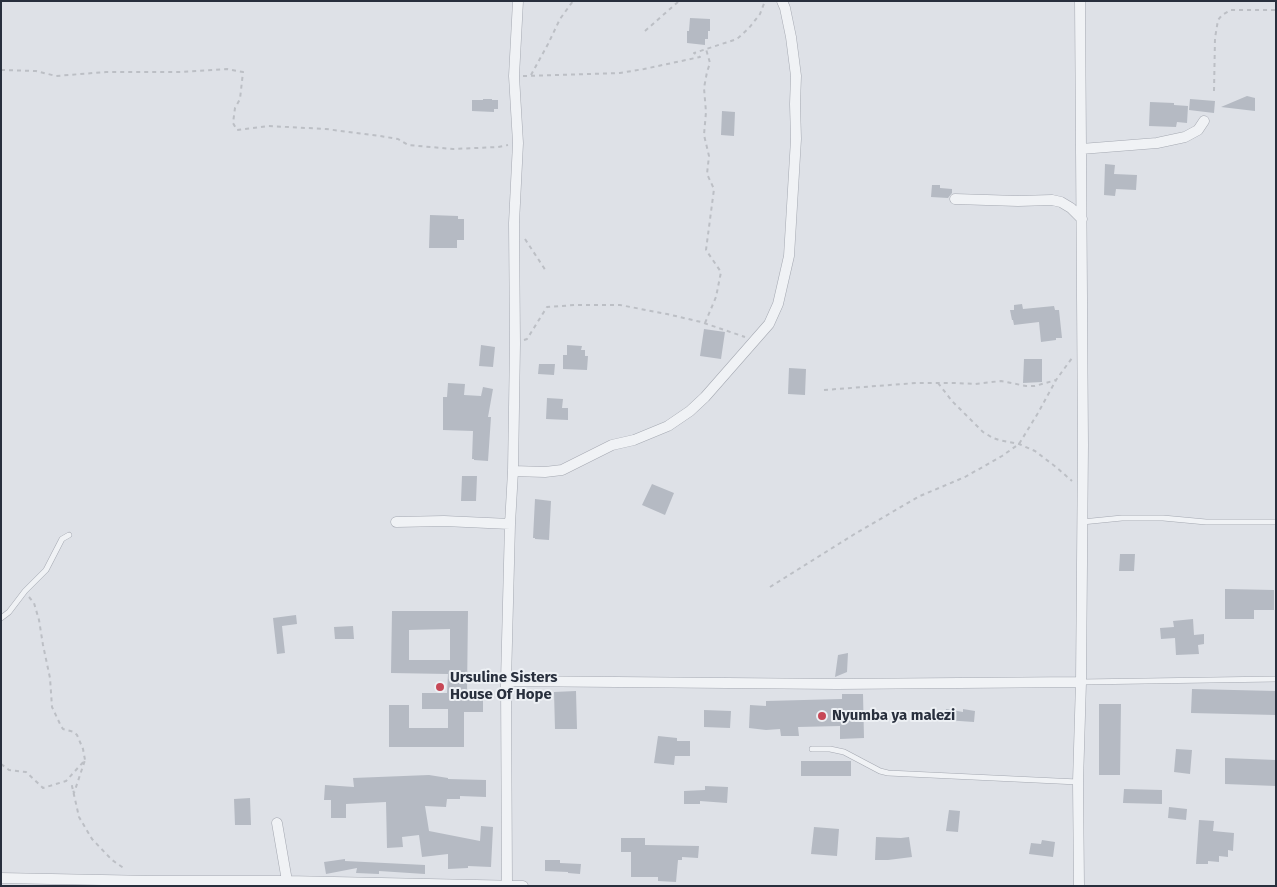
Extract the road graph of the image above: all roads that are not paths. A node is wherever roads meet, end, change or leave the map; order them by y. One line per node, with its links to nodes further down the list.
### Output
1 (518, 1): 8 (street)
2 (782, 1): 8 (street)
3 (1080, 1): 5 (street)
4 (1204, 121): 5 (street)
5 (1081, 149): 7 (street)
6 (955, 199): 7 (street)
7 (1082, 219): 10 (street)
8 (513, 470): 12 (street)
9 (396, 522): 12 (street)
10 (1082, 522): 11 (lane); 17 (street)
11 (1276, 522)
12 (510, 524): 16 (street)
13 (70, 534): 14 (lane)
14 (1, 618)
15 (1276, 679): 17 (lane)
16 (506, 681): 17 (street); 24 (street)
17 (1081, 682): 19 (street)
18 (812, 749): 19 (lane)
19 (1078, 782): 26 (street)
20 (277, 823): 22 (street)
21 (1, 878): 22 (street)
22 (287, 881): 23 (street)
23 (476, 885): 24 (street)
24 (507, 886): 25 (street)
25 (523, 886)
26 (1079, 886)

